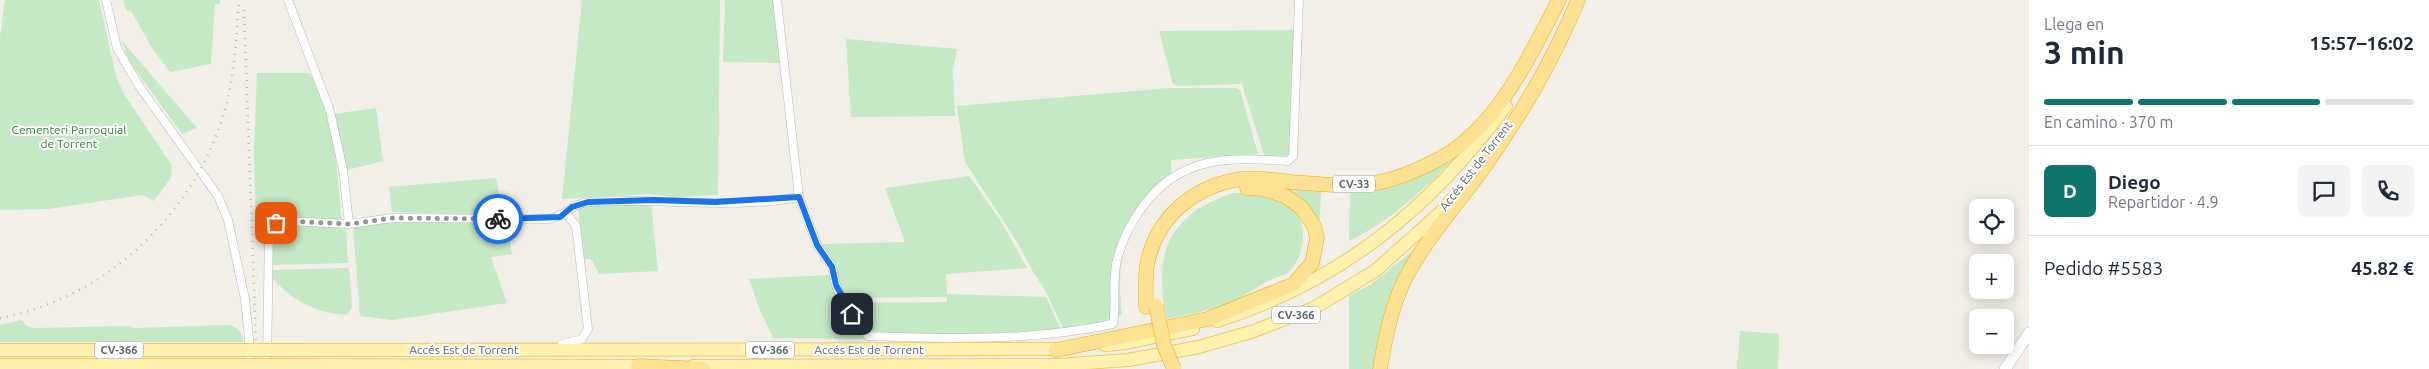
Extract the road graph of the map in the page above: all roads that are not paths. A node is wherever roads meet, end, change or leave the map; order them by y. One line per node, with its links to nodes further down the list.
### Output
1 (106, 0): 18 (street)
2 (288, 0): 10 (street)
3 (777, 0): 8 (street)
4 (1299, 0): 8 (street)
5 (1561, 0): 11 (highway, CV-33); 15 (main road, Accés Est de Torrent / CV-366)
6 (1578, 0): 7 (highway)
7 (1537, 86): 17 (main road, Accés Est de Torrent / CV-366); 23 (highway)
8 (799, 197): 9 (street)
9 (566, 213): 10 (street); 14 (street)
10 (349, 224): 19 (street)
11 (1151, 306): 15 (highway); 21 (highway, CV-33); 22 (highway, bridge)
12 (2029, 333): 24 (street)
13 (0, 350): 14 (main road, Accés Est de Torrent / CV-366, bridge)
14 (485, 350): 15 (main road, Accés Est de Torrent / CV-366)
15 (1056, 350)
16 (0, 365): 18 (main road, Accés Est de Torrent / CV-366)
17 (638, 366): 19 (main road, Accés Est de Torrent / CV-366); 20 (highway)
18 (245, 367): 19 (main road, Accés Est de Torrent / CV-366, bridge)
19 (273, 367)
20 (703, 369)
21 (1166, 369)
22 (1174, 369)
23 (1380, 369)
24 (2005, 369)

